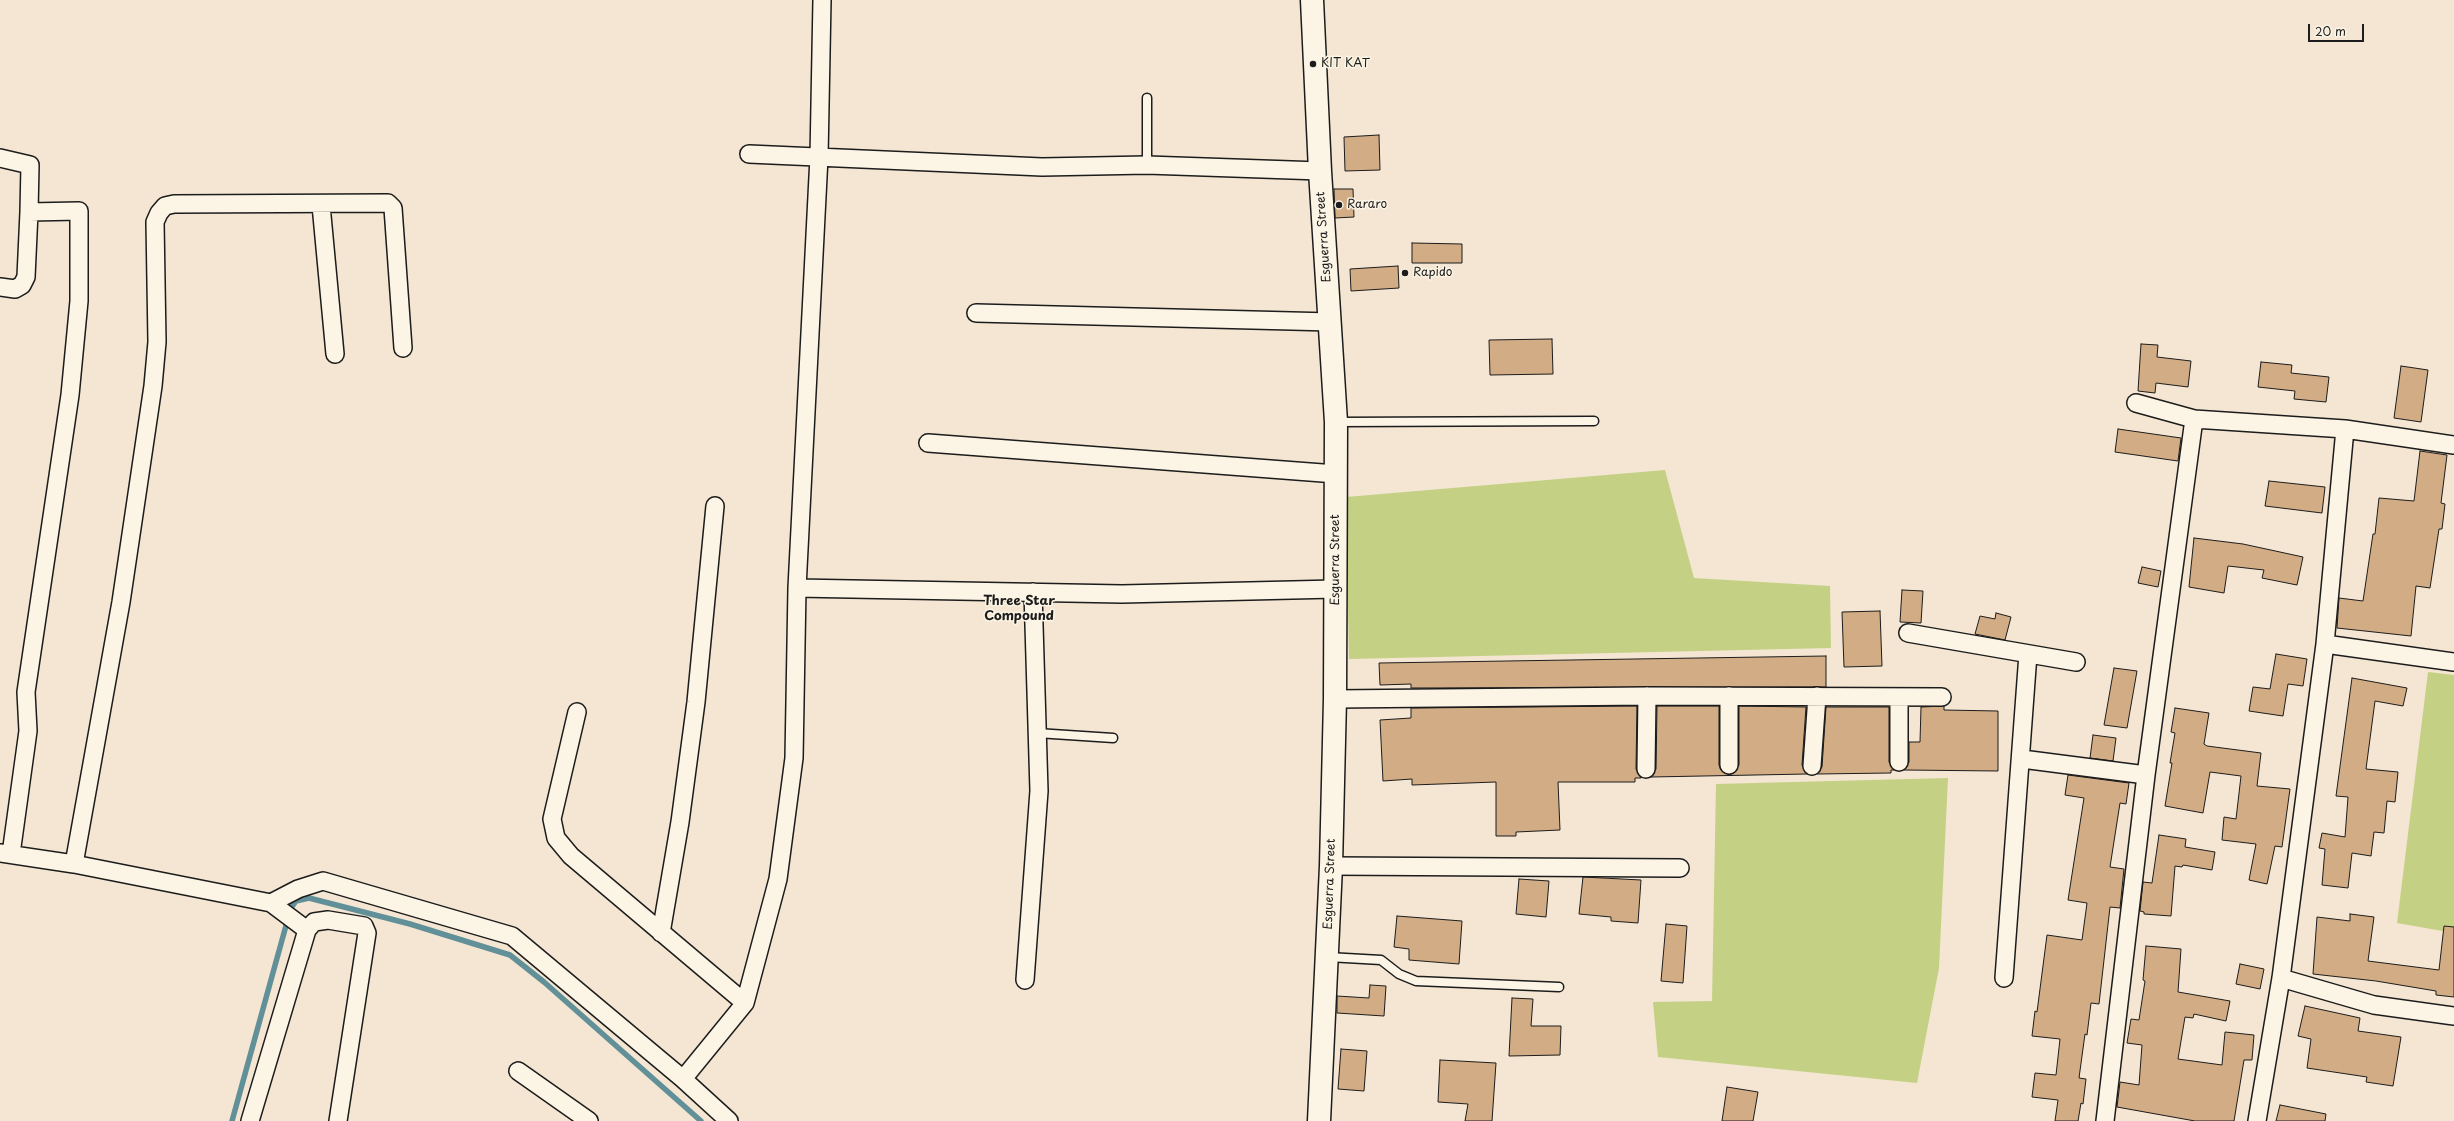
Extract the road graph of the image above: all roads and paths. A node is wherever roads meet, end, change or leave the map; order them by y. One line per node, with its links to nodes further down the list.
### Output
1 (822, 0): 5 (street)
2 (1312, 0): 8 (main road, Esguerra Street)
3 (1147, 98): 7 (lane)
4 (749, 154): 5 (street)
5 (819, 157): 7 (street); 25 (street)
6 (0, 158): 10 (street)
7 (1147, 165): 8 (street)
8 (1320, 171): 13 (main road, Esguerra Street)
9 (321, 205): 14 (street); 15 (street); 49 (street)
10 (29, 212): 11 (street); 48 (street)
11 (0, 287)
12 (976, 312): 13 (street)
13 (1330, 322): 19 (main road, Esguerra Street)
14 (403, 348)
15 (335, 354)
16 (2136, 402): 17 (street)
17 (2194, 419): 20 (street); 47 (street)
18 (1594, 421): 19 (lane)
19 (1336, 422): 23 (main road, Esguerra Street)
20 (2345, 429): 22 (street); 29 (street)
21 (928, 443): 23 (street)
22 (2454, 445)
23 (1336, 474): 26 (main road, Esguerra Street)
24 (715, 506): 54 (street)
25 (797, 588): 27 (street); 60 (street)
26 (1336, 589): 27 (street); 38 (main road, Esguerra Street)
27 (1033, 592): 40 (street)
28 (1908, 633): 30 (street)
29 (2325, 644): 32 (street); 57 (street)
30 (2028, 654): 31 (street); 42 (street)
31 (2076, 662)
32 (2454, 662)
33 (1647, 696): 34 (street); 38 (street); 46 (street)
34 (1729, 696): 35 (street); 44 (street)
35 (1817, 696): 36 (street); 45 (street)
36 (1899, 697): 37 (street); 43 (street)
37 (1942, 697)
38 (1335, 699): 50 (main road, Esguerra Street)
39 (577, 712): 54 (street)
40 (1037, 733): 41 (lane); 58 (street)
41 (1113, 738)
42 (2022, 759): 47 (street); 56 (street)
43 (1899, 762)
44 (1729, 765)
45 (1812, 766)
46 (1646, 769)
47 (2146, 775): 69 (street)
48 (5, 854): 49 (street)
49 (74, 864): 52 (street)
50 (1331, 866): 51 (street); 55 (main road, Esguerra Street)
51 (1680, 868)
52 (271, 903): 53 (street); 63 (street)
53 (307, 930): 64 (street); 65 (street)
54 (661, 933): 60 (street)
55 (1327, 957): 59 (lane); 68 (main road, Esguerra Street)
56 (2004, 978)
57 (2281, 978): 61 (street); 70 (street)
58 (1025, 980)
59 (1559, 987)
60 (745, 1003): 63 (street)
61 (2454, 1016)
62 (518, 1071): 66 (street)
63 (683, 1079): 67 (street)
64 (250, 1121)
65 (338, 1121)
66 (589, 1121)
67 (730, 1121)
68 (1319, 1121)
69 (2105, 1121)
70 (2257, 1121)

